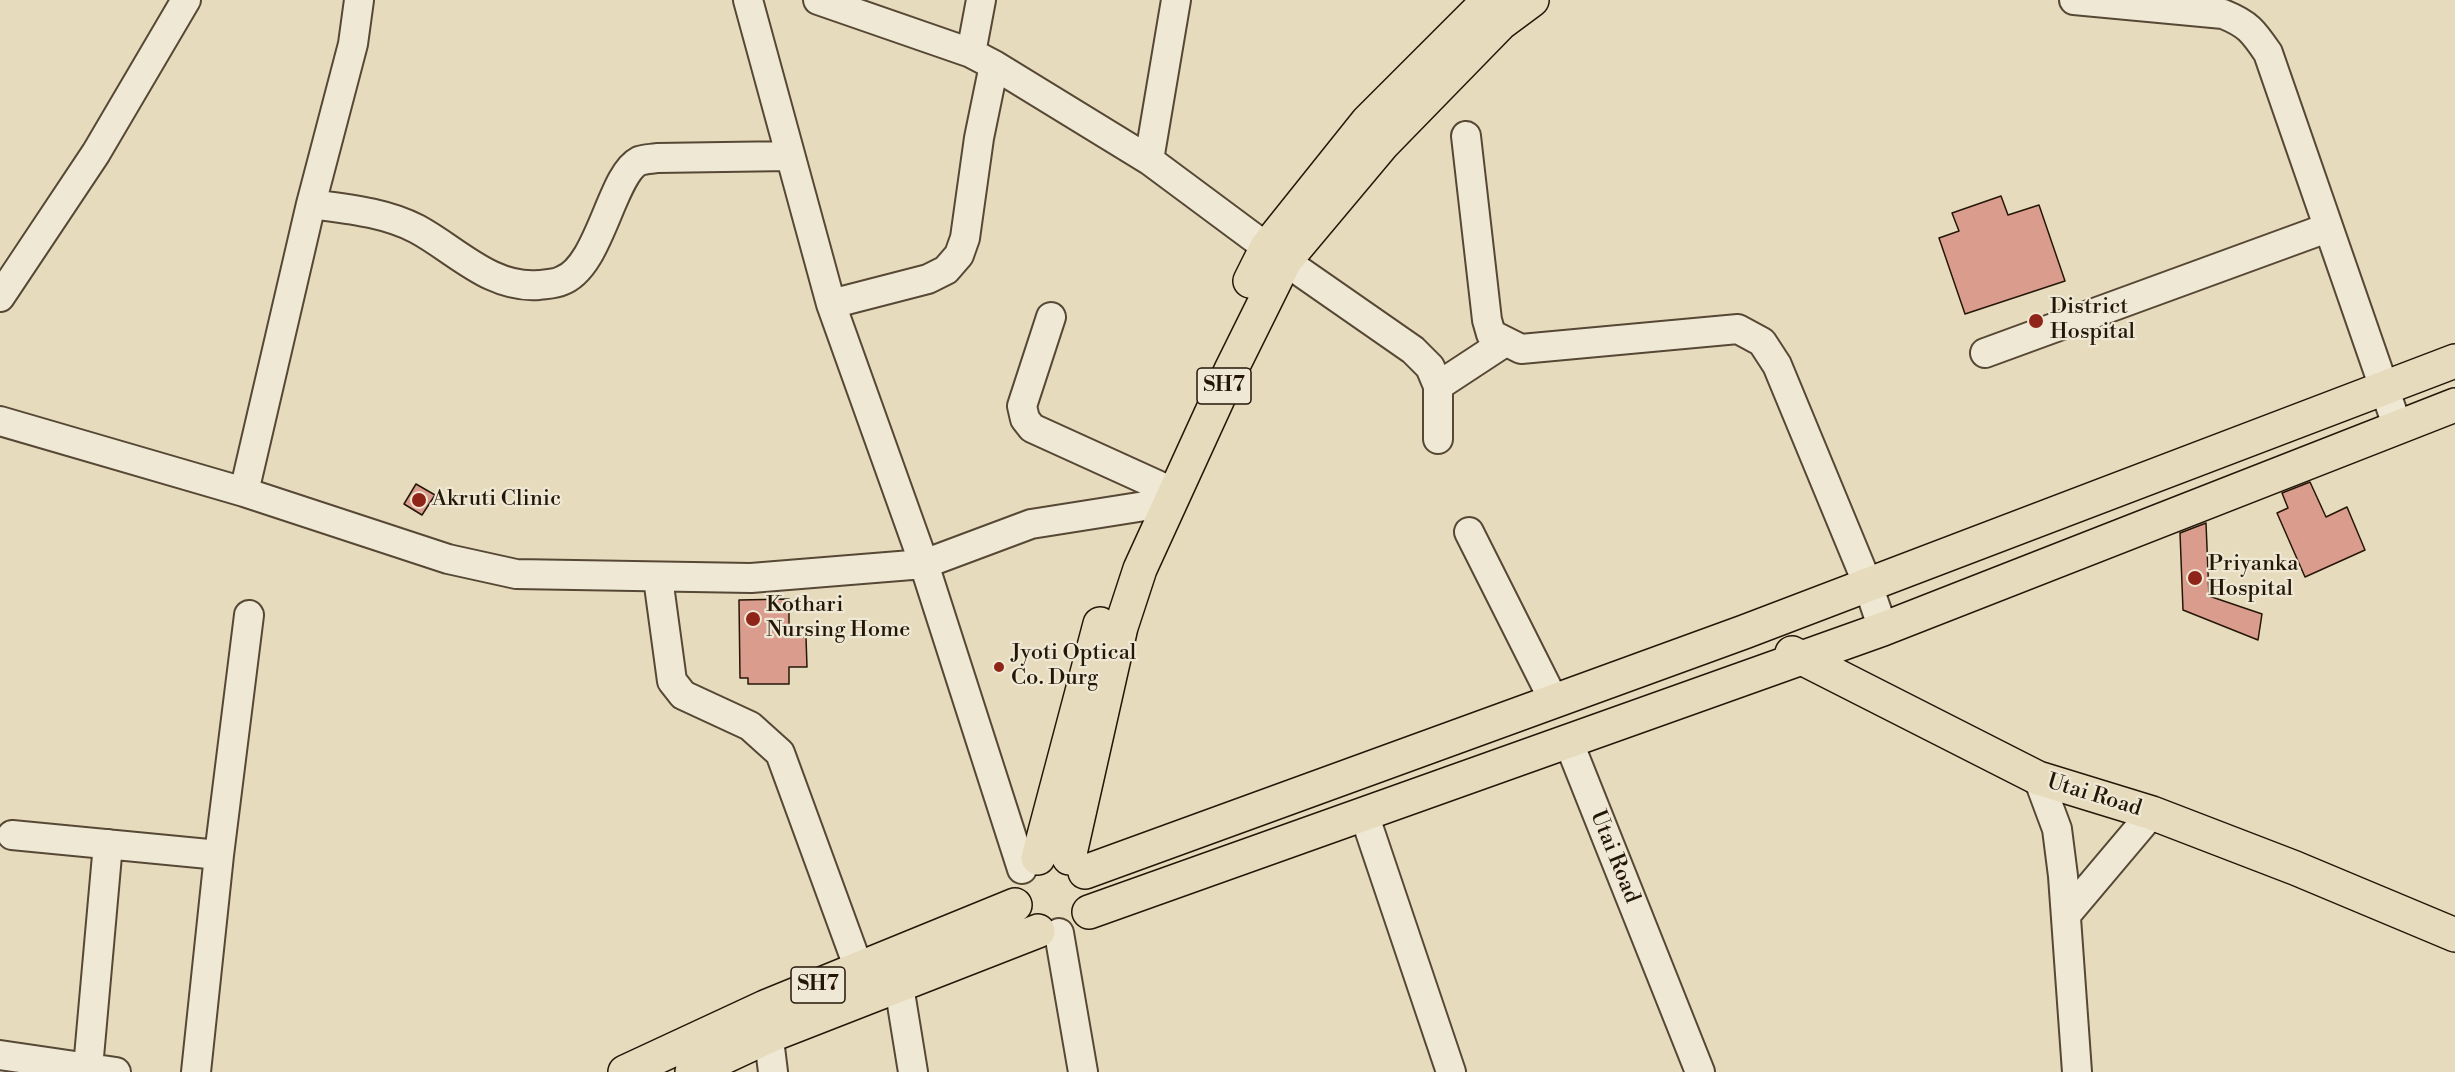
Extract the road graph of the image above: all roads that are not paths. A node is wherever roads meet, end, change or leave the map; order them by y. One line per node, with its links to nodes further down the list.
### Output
1 (186, 0): 17 (street)
2 (359, 0): 14 (street)
3 (748, 0): 12 (street)
4 (818, 0): 10 (street)
5 (981, 0): 10 (street)
6 (1176, 0): 13 (street)
7 (1532, 0): 9 (main road, SH7)
8 (2074, 0): 15 (street)
9 (1485, 8): 16 (main road, SH7)
10 (983, 59): 13 (street); 18 (street)
11 (1466, 136): 20 (street)
12 (790, 156): 14 (street); 18 (street)
13 (1149, 160): 16 (street)
14 (311, 204): 29 (street)
15 (2327, 228): 21 (street); 24 (street)
16 (1276, 254): 23 (street); 30 (main road, SH7)
17 (0, 297)
18 (831, 304): 32 (street)
19 (1052, 317): 30 (street)
20 (1504, 342): 23 (street); 34 (street)
21 (1985, 353)
22 (2455, 361): 24 (main road)
23 (1438, 386): 28 (street)
24 (2382, 388): 27 (street); 34 (main road)
25 (2455, 405): 27 (main road)
26 (0, 421): 29 (street)
27 (2398, 428): 36 (main road)
28 (1438, 439)
29 (244, 492): 33 (street)
30 (1158, 494): 32 (street); 47 (main road, SH7)
31 (1469, 532): 39 (street)
32 (924, 564): 33 (street); 47 (street)
33 (658, 578): 53 (street)
34 (1868, 585): 36 (street); 37 (main road)
35 (249, 615): 46 (street)
36 (1883, 629): 38 (main road)
37 (1744, 632): 38 (main road, Utai Road); 39 (main road)
38 (1804, 658): 40 (main road); 41 (main road, Utai Road)
39 (1554, 701): 47 (main road)
40 (1569, 742): 43 (main road); 66 (street, Utai Road)
41 (2038, 778): 42 (main road, Utai Road); 50 (street)
42 (2152, 813): 50 (street); 52 (main road, Utai Road)
43 (1364, 814): 49 (main road); 65 (street)
44 (12, 835): 45 (street)
45 (108, 844): 46 (street); 57 (street)
46 (219, 855): 59 (street)
47 (1054, 864): 48 (main road, SH7); 49 (main road, SH7)
48 (1015, 905): 51 (main road); 53 (main road, SH7)
49 (1089, 912): 51 (main road, SH7)
50 (2066, 915): 67 (street)
51 (1048, 932): 54 (main road, SH7); 64 (street)
52 (2455, 934)
53 (859, 969): 55 (main road, SH7)
54 (899, 986): 55 (main road, SH7); 63 (street)
55 (767, 1021): 60 (main road, SH7); 61 (main road, SH7); 62 (street)
56 (0, 1055): 57 (street)
57 (88, 1068): 58 (street)
58 (116, 1072)
59 (196, 1072)
60 (625, 1072)
61 (692, 1072)
62 (773, 1072)
63 (913, 1072)
64 (1083, 1072)
65 (1451, 1072)
66 (1700, 1072)
67 (2077, 1072)

